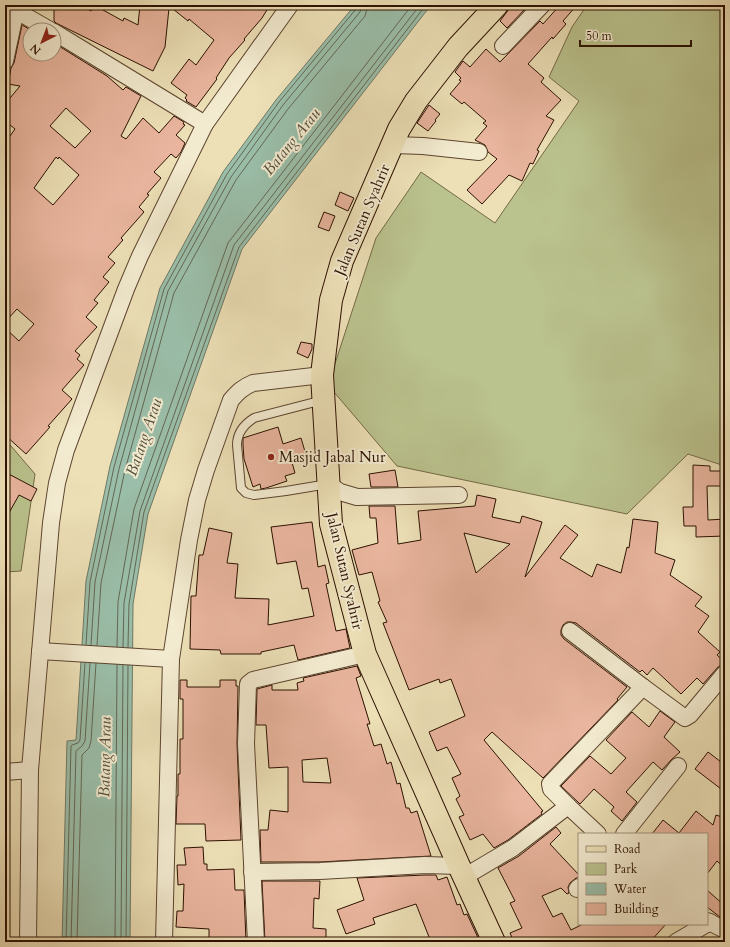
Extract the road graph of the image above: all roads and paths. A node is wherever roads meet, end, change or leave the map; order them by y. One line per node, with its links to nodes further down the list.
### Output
1 (290, 5): 9 (street)
2 (497, 5): 10 (main road, Jalan Sutan Syahrir)
3 (542, 5): 7 (street)
4 (12, 8): 5 (street); 8 (street)
5 (36, 22)
6 (62, 37): 9 (street)
7 (503, 46)
8 (6, 54)
9 (205, 124): 17 (street)
10 (394, 145): 11 (street); 12 (main road, Jalan Sutan Syahrir)
11 (479, 152)
12 (322, 375): 13 (main road, Jalan Sutan Syahrir); 19 (street)
13 (324, 400): 14 (main road, Jalan Sutan Syahrir); 14 (lane)
14 (328, 484): 15 (street); 18 (main road, Jalan Sutan Syahrir)
15 (459, 495)
16 (570, 631): 21 (street)
17 (40, 651): 19 (street); 23 (street)
18 (365, 654): 28 (main road, Jalan Sutan Syahrir); 29 (street)
19 (172, 659): 34 (street)
20 (725, 673): 21 (street)
21 (643, 687): 25 (street)
22 (678, 766): 27 (street)
23 (30, 770): 24 (street); 33 (street)
24 (5, 772)
25 (568, 806): 26 (street); 28 (street)
26 (592, 832)
27 (625, 833)
28 (461, 871): 29 (street); 36 (main road, Jalan Sutan Syahrir)
29 (252, 872): 35 (street)
30 (709, 921): 32 (street)
31 (703, 925): 37 (street)
32 (725, 930)
33 (28, 942)
34 (164, 942)
35 (256, 942)
36 (494, 942)
37 (676, 942)

